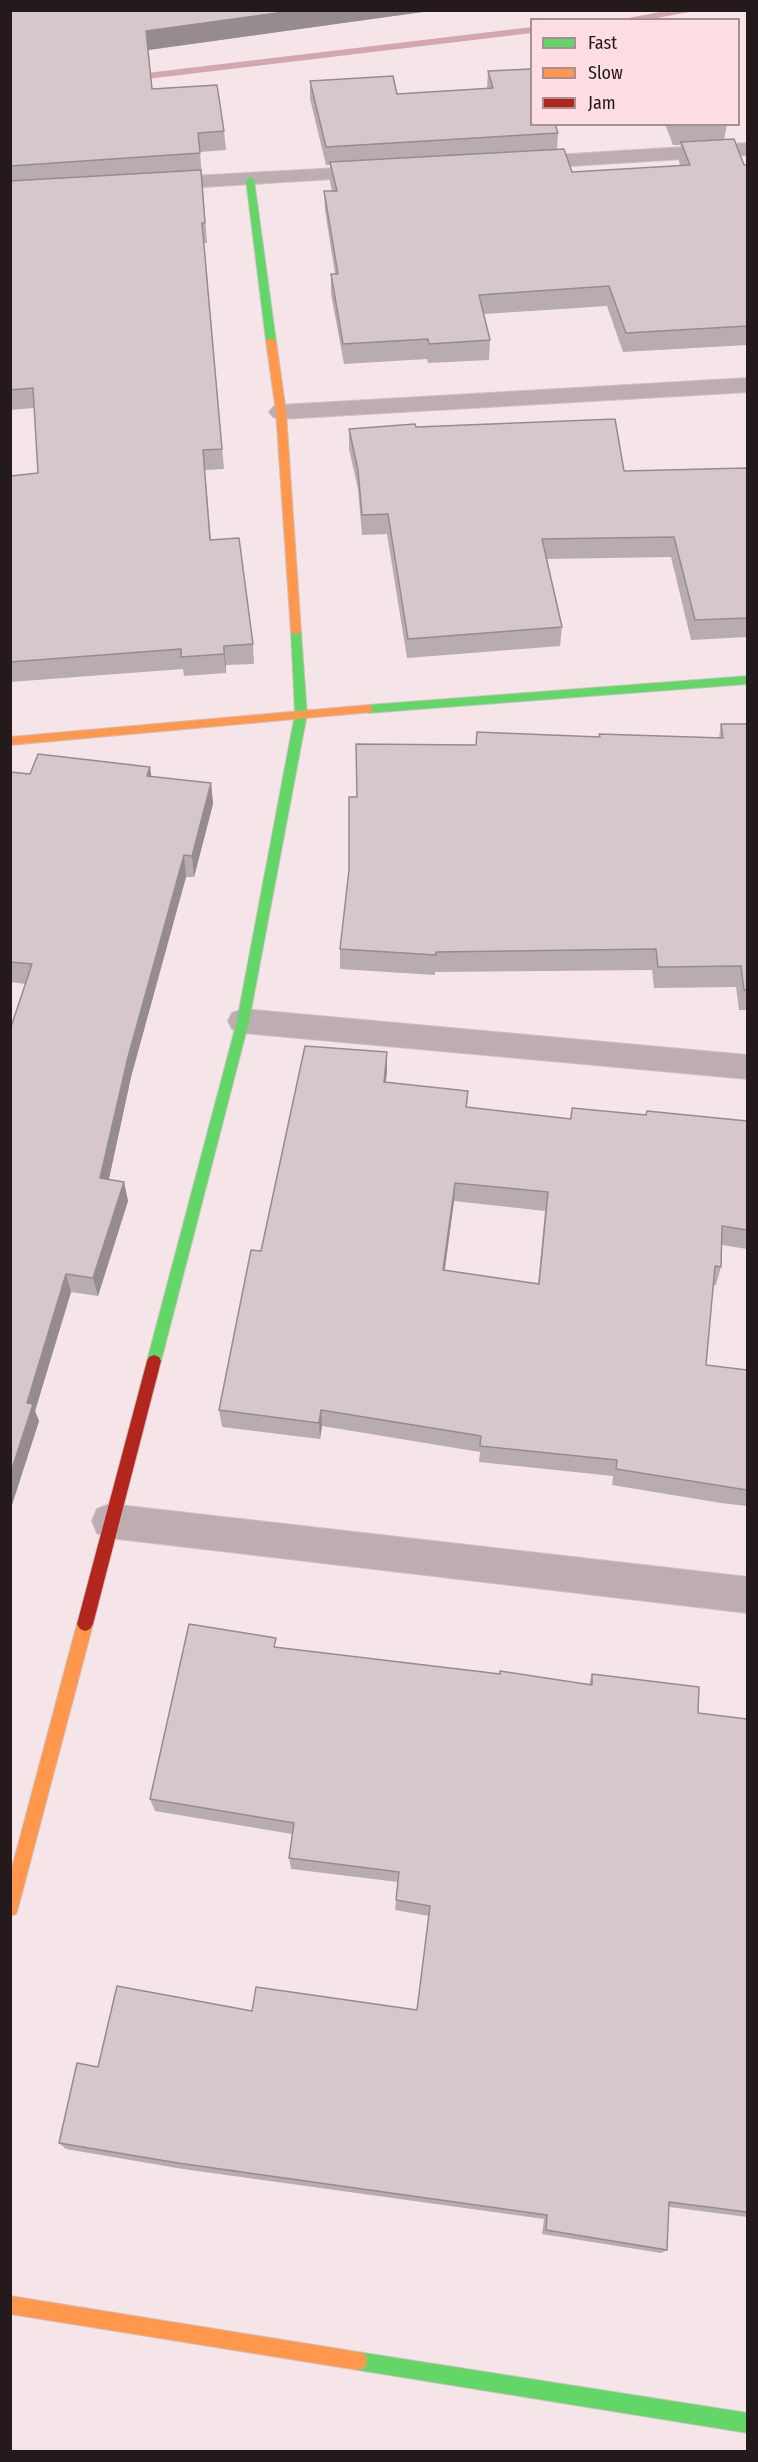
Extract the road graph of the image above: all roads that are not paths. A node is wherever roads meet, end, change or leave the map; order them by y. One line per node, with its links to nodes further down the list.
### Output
1 (747, 149): 2 (street)
2 (499, 164)
3 (392, 171): 4 (street)
4 (250, 180): 5 (street); 7 (street)
5 (130, 186)
6 (747, 385): 7 (street)
7 (281, 412): 9 (street)
8 (747, 680): 9 (street)
9 (301, 714): 10 (street); 11 (street)
10 (10, 741)
11 (243, 1021): 12 (street); 13 (street)
12 (747, 1067)
13 (110, 1521): 14 (street); 15 (street)
14 (747, 1595)
15 (10, 1908)
16 (10, 2305): 17 (street)
17 (747, 2423)

